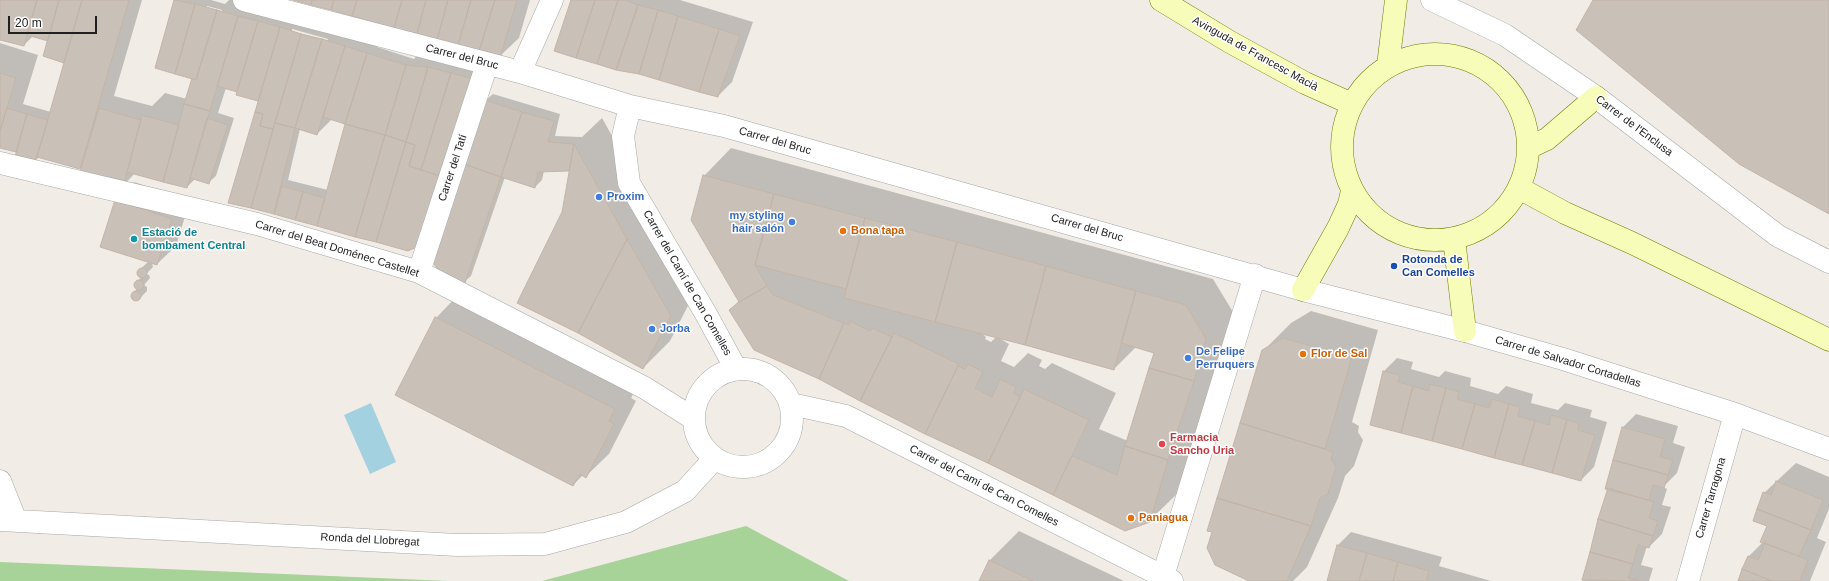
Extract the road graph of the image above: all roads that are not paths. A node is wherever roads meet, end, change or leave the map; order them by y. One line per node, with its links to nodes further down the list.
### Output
1 (244, 0): 6 (street, Carrer del Bruc)
2 (552, 0): 8 (street)
3 (1161, 0): 10 (street, Avinguda de Francesc Macià)
4 (1396, 0): 7 (street)
5 (1432, 0): 9 (street, Carrer de l'Enclusa)
6 (487, 64): 8 (street, Carrer del Bruc); 18 (street, Carrer del Tatí)
7 (1388, 66): 10 (street); 12 (street)
8 (520, 72): 11 (street, Carrer del Bruc)
9 (1596, 97): 12 (street); 17 (street, Carrer de l'Enclusa)
10 (1352, 104): 15 (street)
11 (630, 106): 19 (street, Carrer del Bruc); 23 (street, Carrer del Camí de Can Comelles)
12 (1528, 148): 14 (street)
13 (0, 163): 18 (street, Carrer del Beat Doménec Castellet)
14 (1519, 188): 16 (street); 22 (street)
15 (1352, 191): 16 (street); 20 (street)
16 (1454, 239): 21 (street)
17 (1829, 262)
18 (419, 272): 26 (street, Carrer del Beat Doménec Castellet)
19 (1255, 275): 20 (street, Carrer del Bruc); 31 (street)
20 (1303, 290): 21 (street, Carrer de Salvador Cortadellas)
21 (1465, 332): 25 (street, Carrer de Salvador Cortadellas)
22 (1829, 340)
23 (736, 369): 24 (street); 26 (street)
24 (790, 404): 28 (street); 31 (street, Carrer del Camí de Can Comelles)
25 (1735, 414): 27 (street, Carrer de Salvador Cortadellas); 32 (street, Carrer Tarragona)
26 (694, 419): 28 (street)
27 (1829, 449)
28 (715, 458): 30 (street, Ronda del Llobregat)
29 (0, 481): 30 (street)
30 (8, 521)
31 (1168, 579)
32 (1688, 581)

